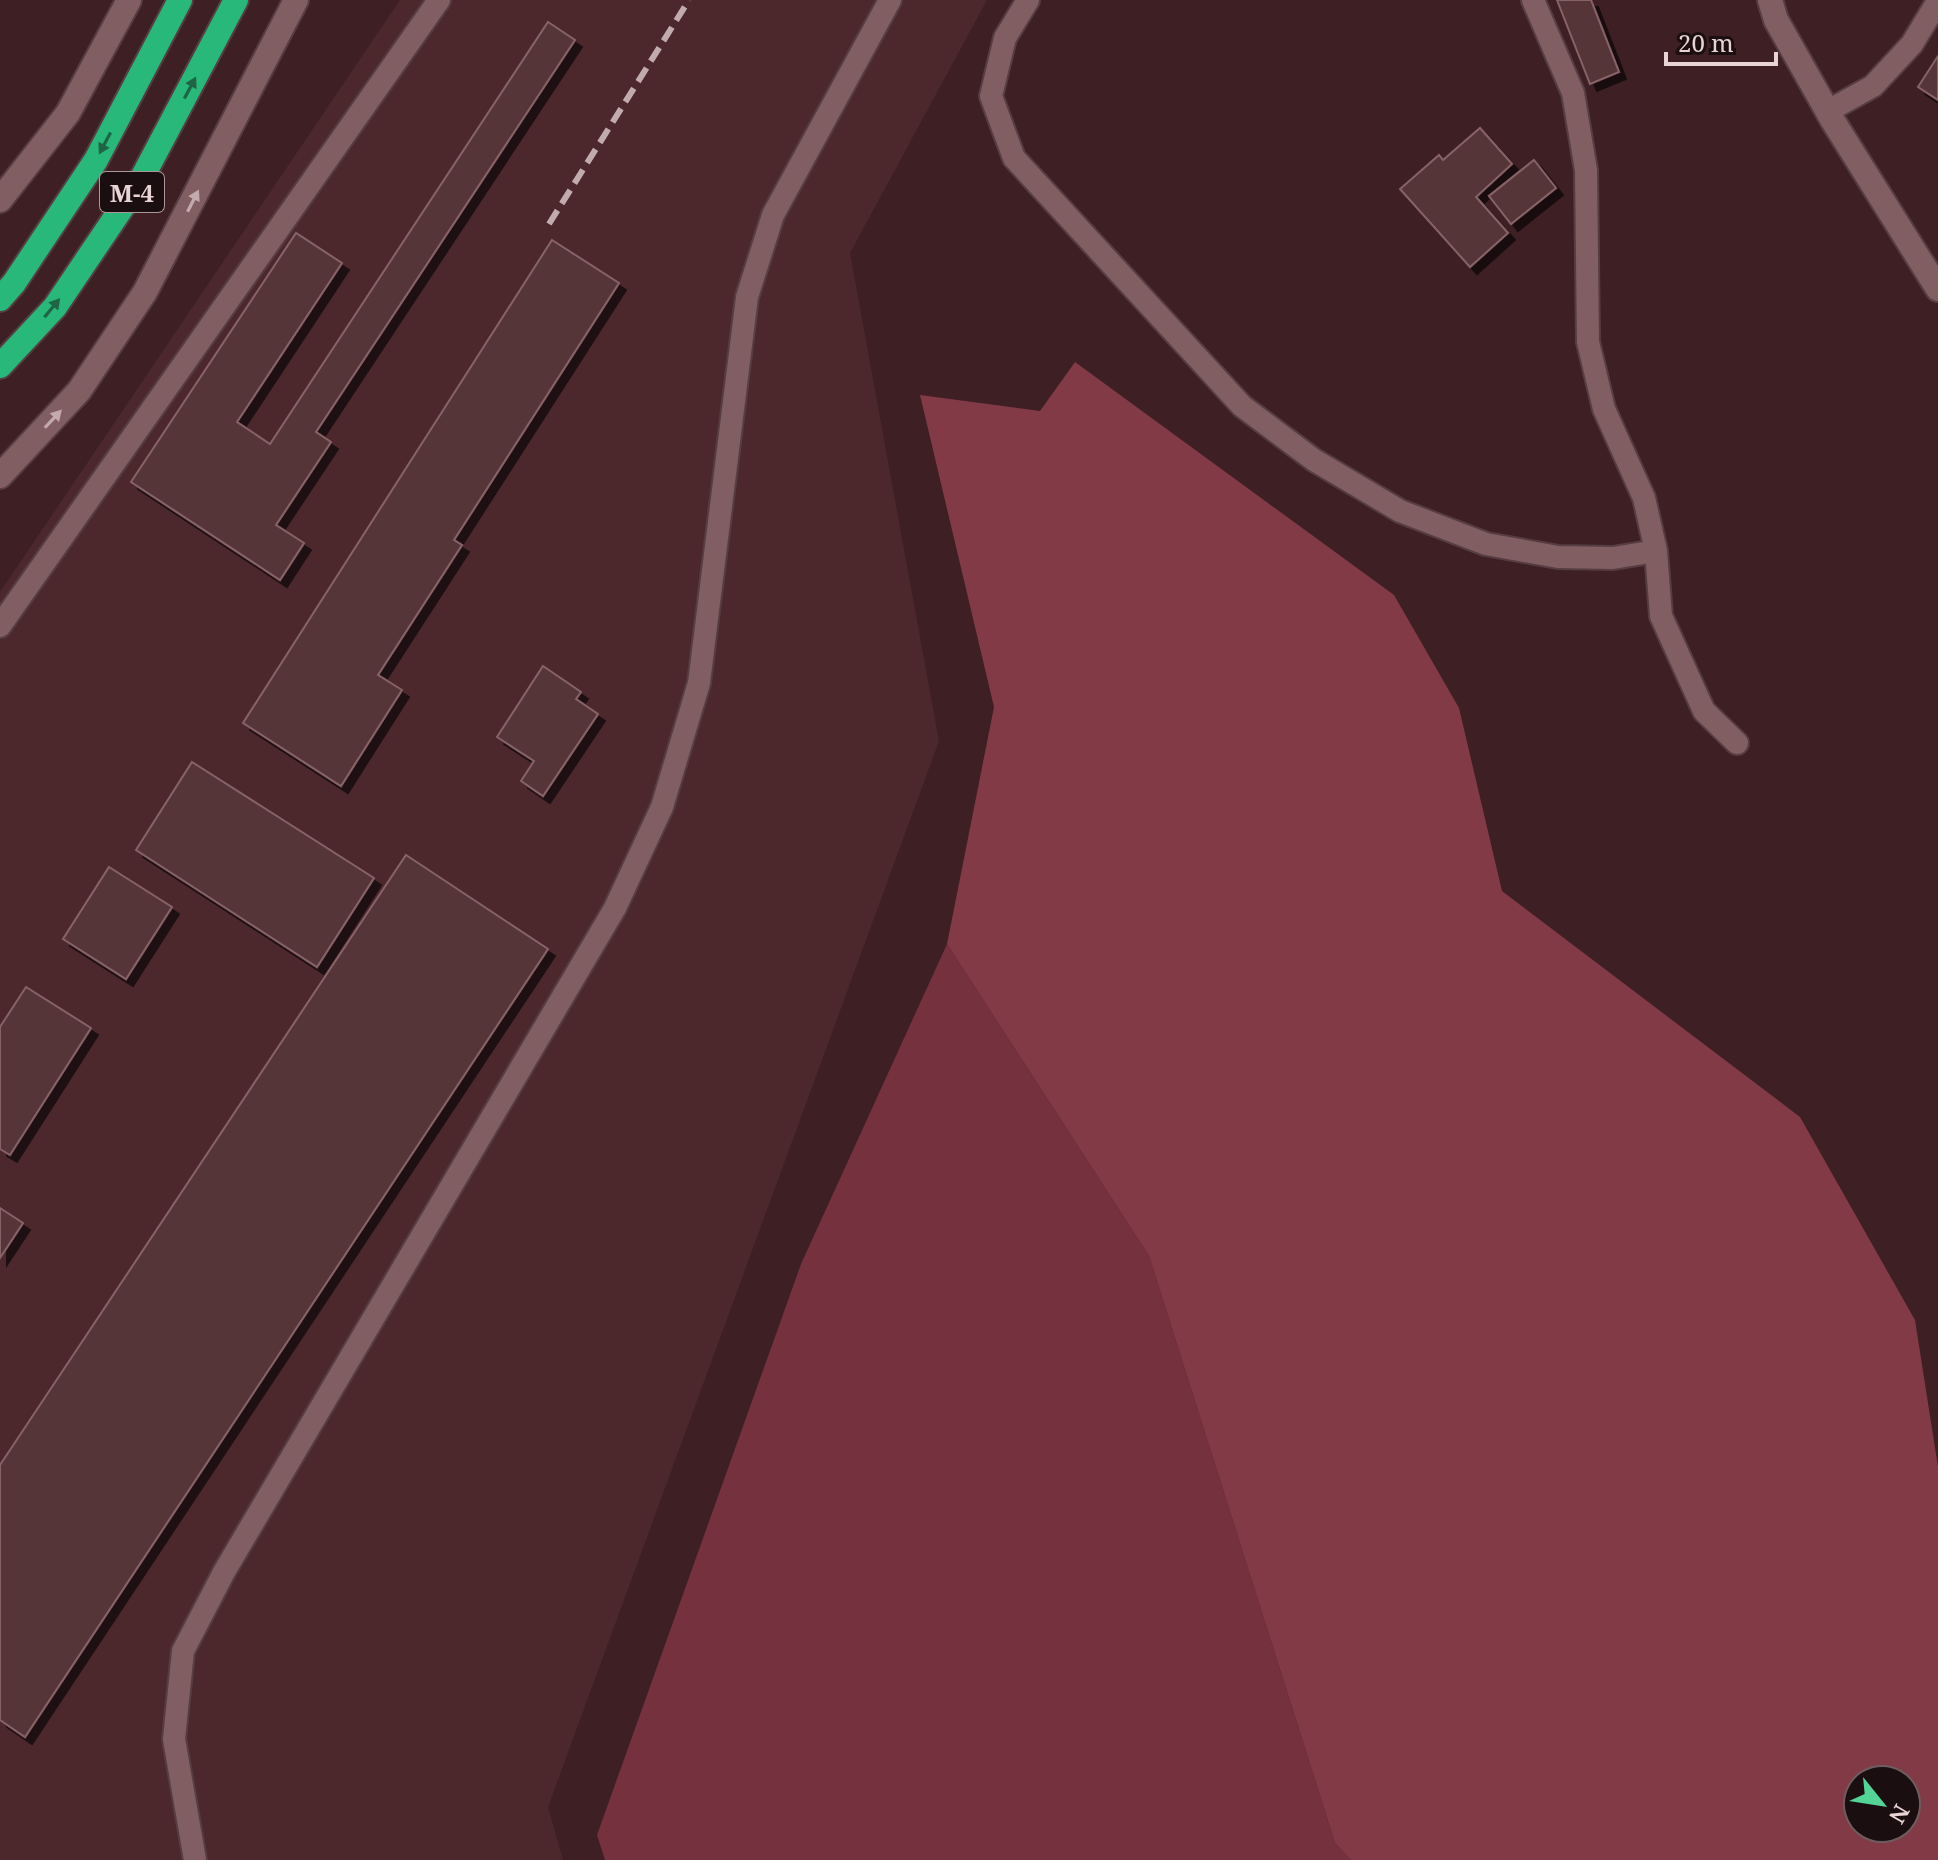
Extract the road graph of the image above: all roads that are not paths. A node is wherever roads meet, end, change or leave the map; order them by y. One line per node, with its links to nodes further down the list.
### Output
1 (129, 0): 12 (street)
2 (180, 0): 14 (highway, М-4, one-way to 14)
3 (236, 0): 15 (highway, М-4, one-way to 3)
4 (296, 0): 16 (street, one-way to 4)
5 (439, 0): 18 (lane)
6 (890, 0): 20 (lane)
7 (1028, 0): 17 (lane)
8 (1533, 0): 17 (lane)
9 (1770, 0): 11 (street)
10 (1938, 1): 11 (lane)
11 (1828, 111): 13 (street)
12 (0, 200)
13 (1937, 285)
14 (0, 299)
15 (0, 366)
16 (0, 476)
17 (1656, 551): 19 (lane)
18 (0, 626)
19 (1737, 743)
20 (195, 1860)

